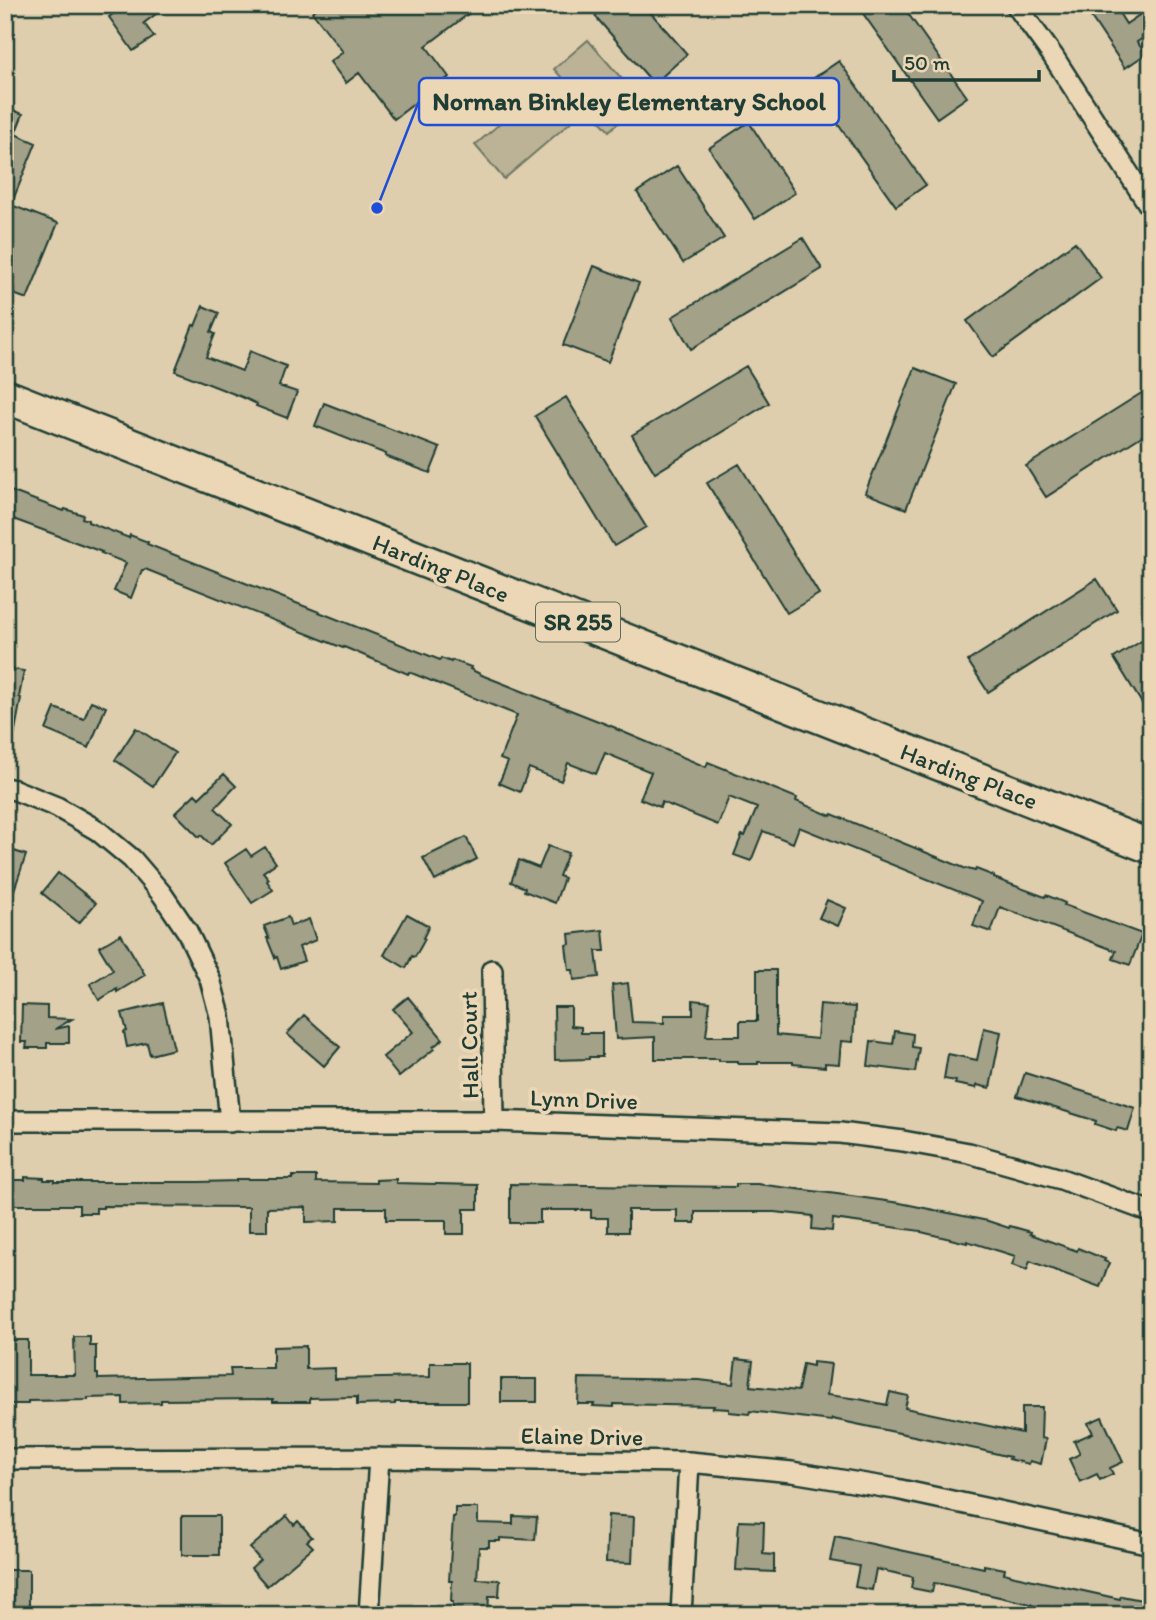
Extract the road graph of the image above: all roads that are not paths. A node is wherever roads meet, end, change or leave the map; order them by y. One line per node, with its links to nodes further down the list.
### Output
1 (1016, 5): 2 (street)
2 (1151, 208)
3 (5, 396): 5 (main road, Harding Place / SR 255)
4 (5, 788): 9 (street)
5 (1151, 847)
6 (492, 970): 8 (street, Hall Court)
7 (5, 1121): 9 (street, Lynn Drive)
8 (494, 1121): 9 (street, Lynn Drive); 10 (street, Lynn Drive)
9 (230, 1122)
10 (1151, 1212)
11 (5, 1458): 12 (street, Elaine Drive)
12 (379, 1458): 13 (street, Elaine Drive); 15 (street)
13 (689, 1462): 14 (street, Elaine Drive); 16 (street)
14 (1151, 1544)
15 (369, 1615)
16 (681, 1615)

